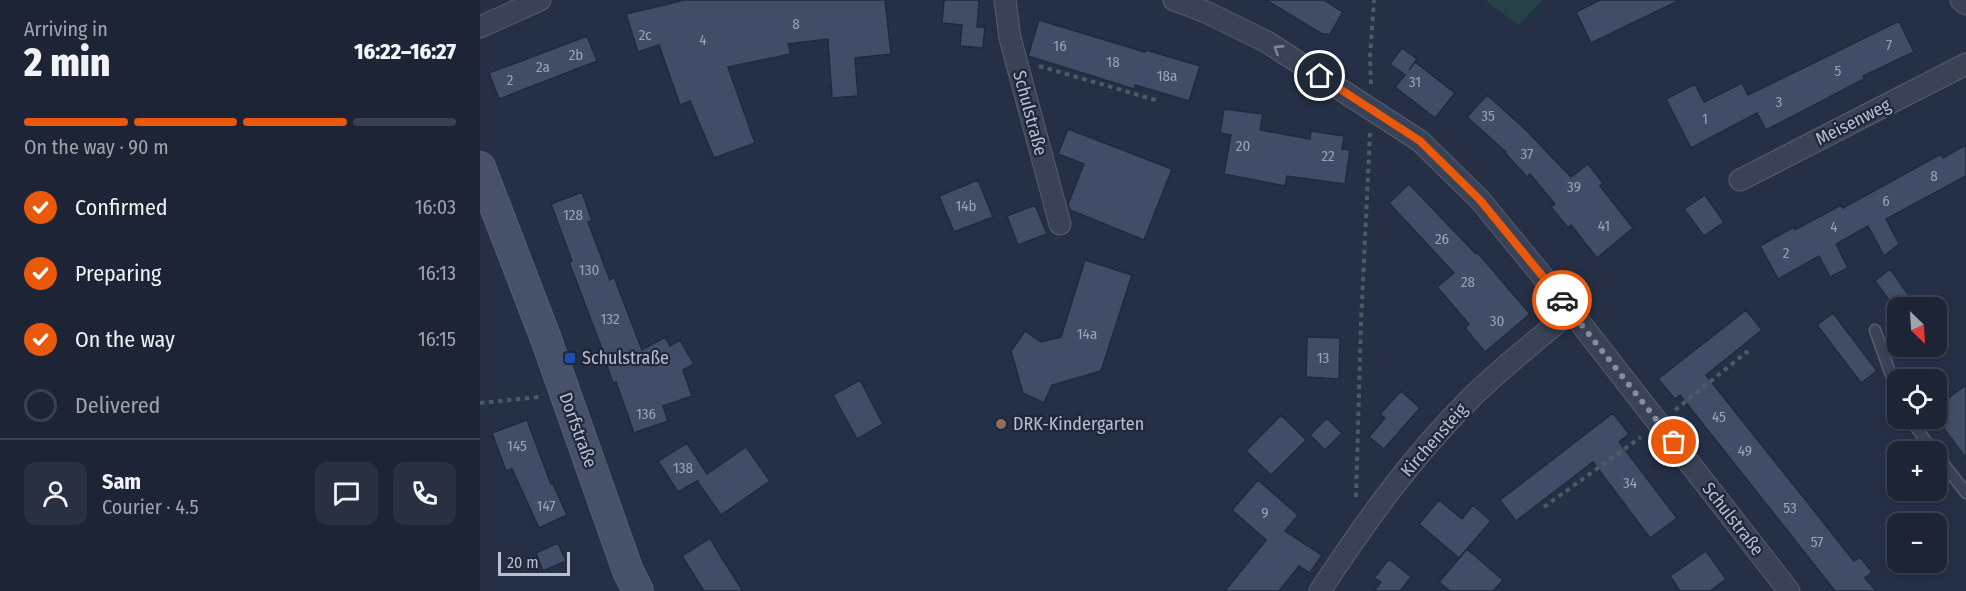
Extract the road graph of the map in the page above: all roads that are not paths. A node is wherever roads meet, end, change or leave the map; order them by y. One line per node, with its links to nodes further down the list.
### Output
1 (540, 0): 6 (street)
2 (1005, 0): 10 (street, Schulstraße)
3 (1174, 0): 11 (street, Schulstraße, one-way to 3)
4 (1960, 0): 5 (street)
5 (1966, 4)
6 (480, 27)
7 (1966, 64): 9 (street, Meisenweg)
8 (480, 167): 16 (street, Dorfstraße)
9 (1740, 180)
10 (1060, 224)
11 (1571, 311): 17 (street, Kirchensteig); 18 (street, Schulstraße)
12 (1875, 330): 13 (lane)
13 (1889, 369)
14 (1947, 468): 15 (lane)
15 (1966, 493)
16 (638, 591)
17 (1320, 591)
18 (1789, 591)

